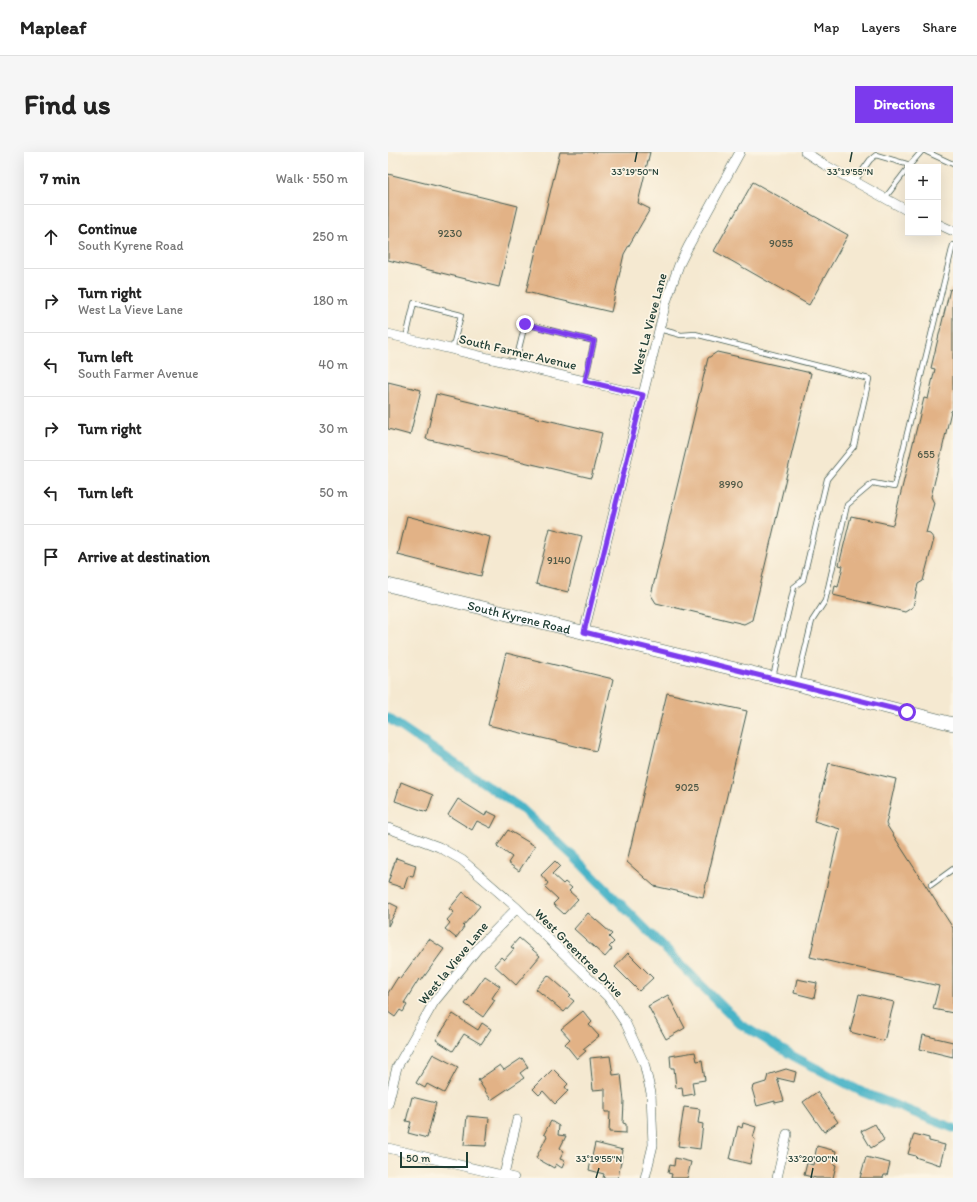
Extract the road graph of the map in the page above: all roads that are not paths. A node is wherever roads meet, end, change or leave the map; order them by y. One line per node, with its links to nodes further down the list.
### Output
1 (740, 152): 15 (street, West La Vieve Lane)
2 (805, 152): 9 (street)
3 (921, 152): 5 (lane)
4 (927, 152): 6 (lane)
5 (911, 164)
6 (953, 164)
7 (905, 165): 9 (lane)
8 (905, 171): 10 (lane)
9 (855, 181): 10 (street)
10 (885, 198): 11 (street)
11 (905, 209)
12 (941, 225): 13 (street)
13 (953, 231)
14 (953, 245): 25 (lane)
15 (659, 329): 21 (street, West La Vieve Lane); 24 (lane)
16 (388, 334): 17 (street, South Farmer Avenue)
17 (406, 338): 18 (street, South Farmer Avenue); 18 (lane)
18 (452, 350): 19 (street, South Farmer Avenue)
19 (515, 365): 20 (street, South Farmer Avenue); 20 (lane)
20 (585, 381): 21 (street, South Farmer Avenue)
21 (643, 395): 23 (street, West La Vieve Lane)
22 (388, 585): 23 (main road, South Kyrene Road)
23 (584, 632): 24 (main road, South Kyrene Road)
24 (772, 678): 25 (main road, South Kyrene Road)
25 (797, 684): 26 (main road, South Kyrene Road)
26 (953, 724)
27 (388, 828): 30 (street, West Greentree Drive)
28 (953, 869): 29 (lane)
29 (931, 884)
30 (517, 908): 31 (street, West la Vieve Lane); 37 (street, West Greentree Drive)
31 (388, 1104)
32 (517, 1120): 35 (street)
33 (787, 1134): 38 (street)
34 (388, 1148): 35 (street)
35 (504, 1175): 36 (street)
36 (514, 1178)
37 (644, 1178)
38 (777, 1178)

